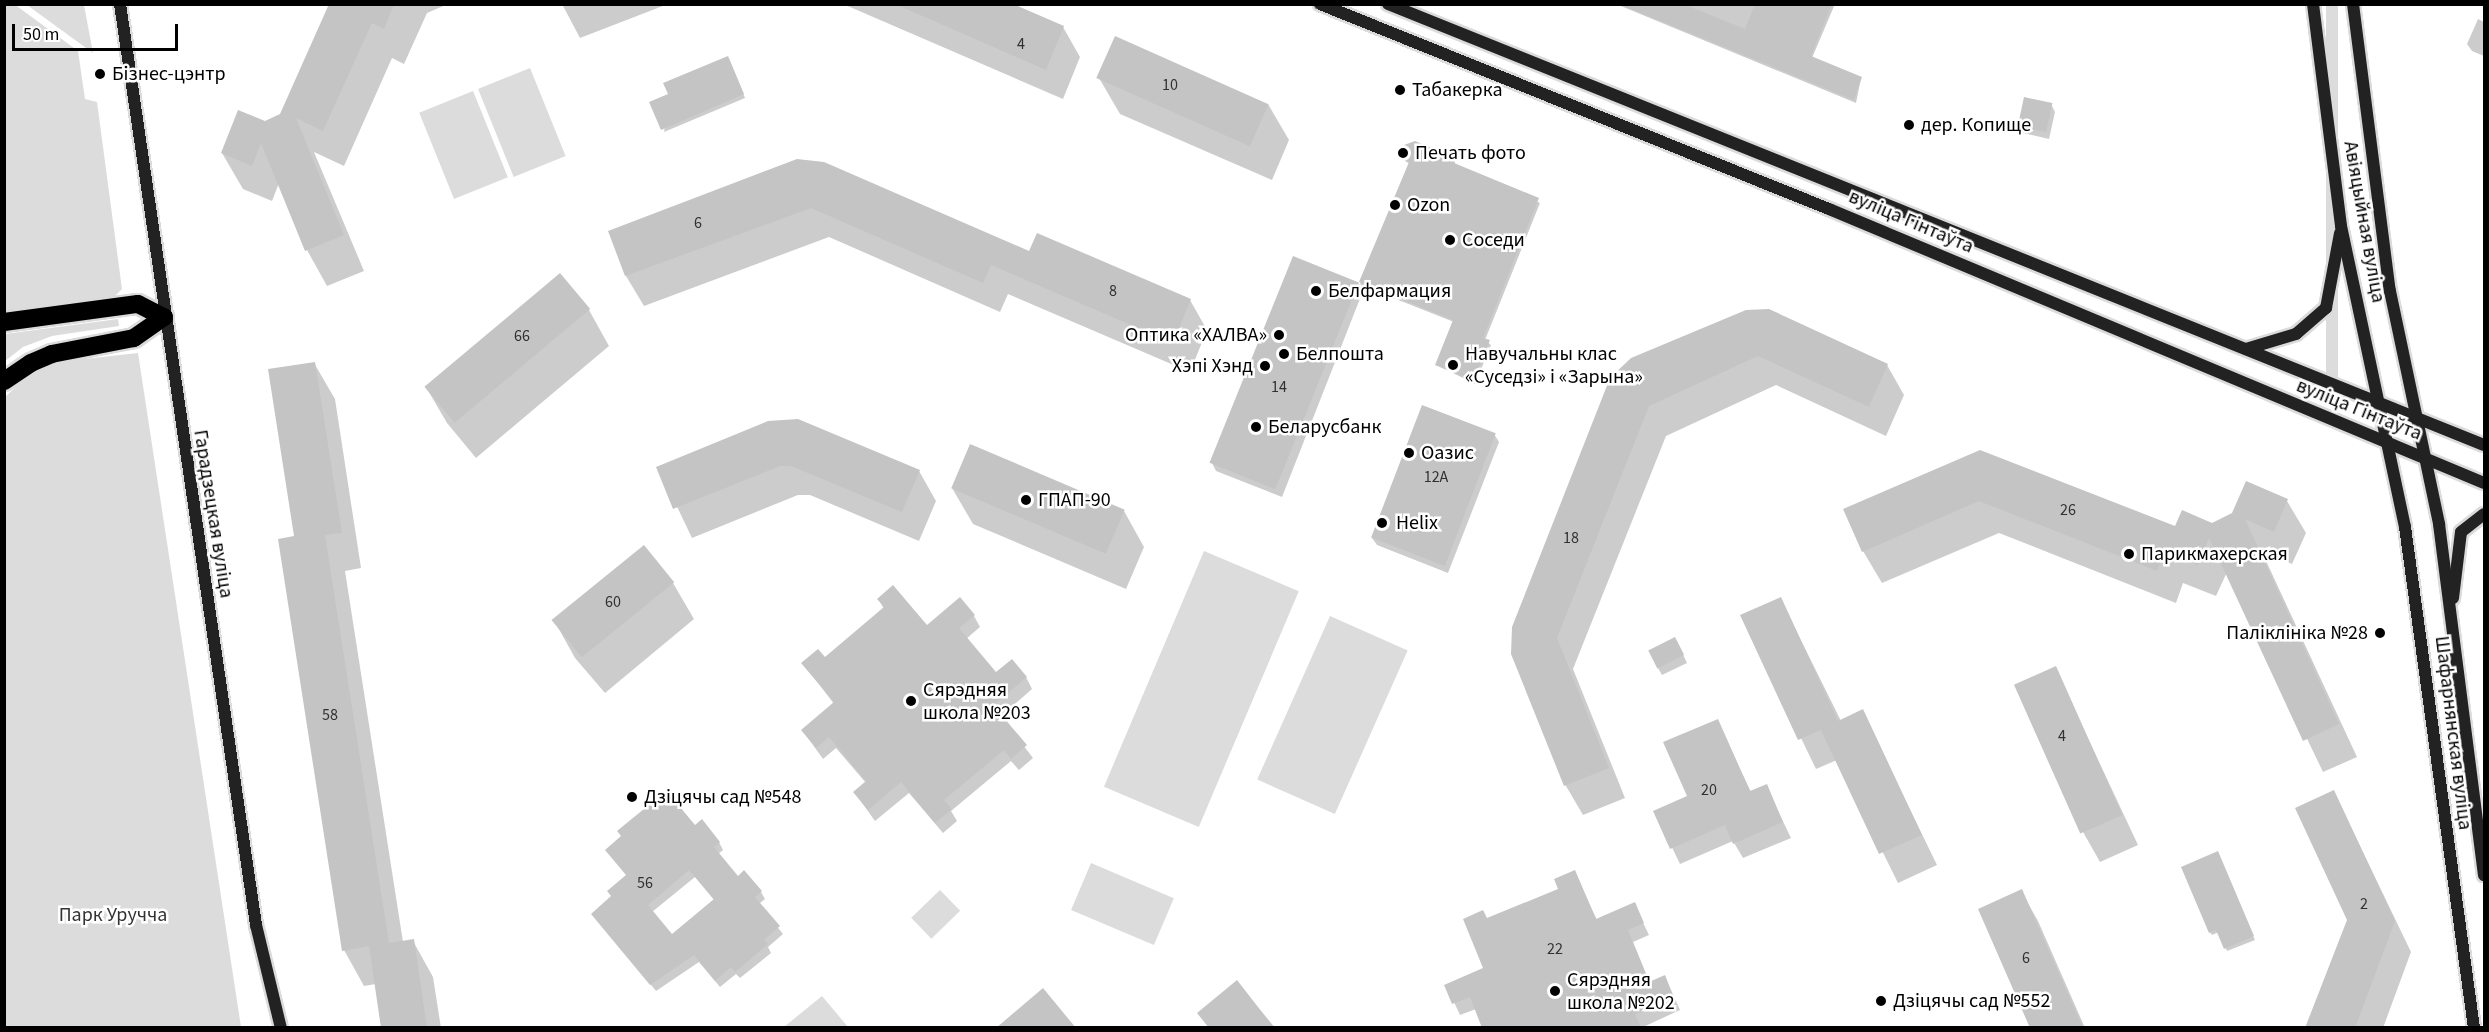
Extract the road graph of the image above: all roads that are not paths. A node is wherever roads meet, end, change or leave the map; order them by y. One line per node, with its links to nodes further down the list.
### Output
1 (120, 4): 7 (main road, Гарадзецкая вуліца)
2 (1320, 4): 13 (main road, вуліца Гінтаўта)
3 (1388, 4): 9 (main road, вуліца Гінтаўта)
4 (2313, 4): 6 (main road, Авіяцыйная вуліца)
5 (2353, 4): 12 (main road, Авіяцыйная вуліца)
6 (2341, 226): 9 (main road); 11 (main road, Авіяцыйная вуліца)
7 (164, 316): 8 (highway); 10 (highway); 20 (main road, Гарадзецкая вуліца)
8 (4, 322)
9 (2246, 349): 11 (main road, вуліца Гінтаўта)
10 (4, 381)
11 (2379, 403): 12 (main road, вуліца Гінтаўта); 13 (main road, Авіяцыйная вуліца)
12 (2415, 418): 14 (main road, вуліца Гінтаўта); 15 (main road, Шафарнянская вуліца)
13 (2390, 444): 15 (main road, вуліца Гінтаўта); 21 (main road, Шафарнянская вуліца)
14 (2484, 445)
15 (2424, 457): 16 (main road, вуліца Гінтаўта); 18 (main road, Шафарнянская вуліца)
16 (2484, 483)
17 (2484, 514): 18 (main road)
18 (2451, 614): 19 (main road, Шафарнянская вуліца)
19 (2484, 875)
20 (281, 1028)
21 (2474, 1028)

